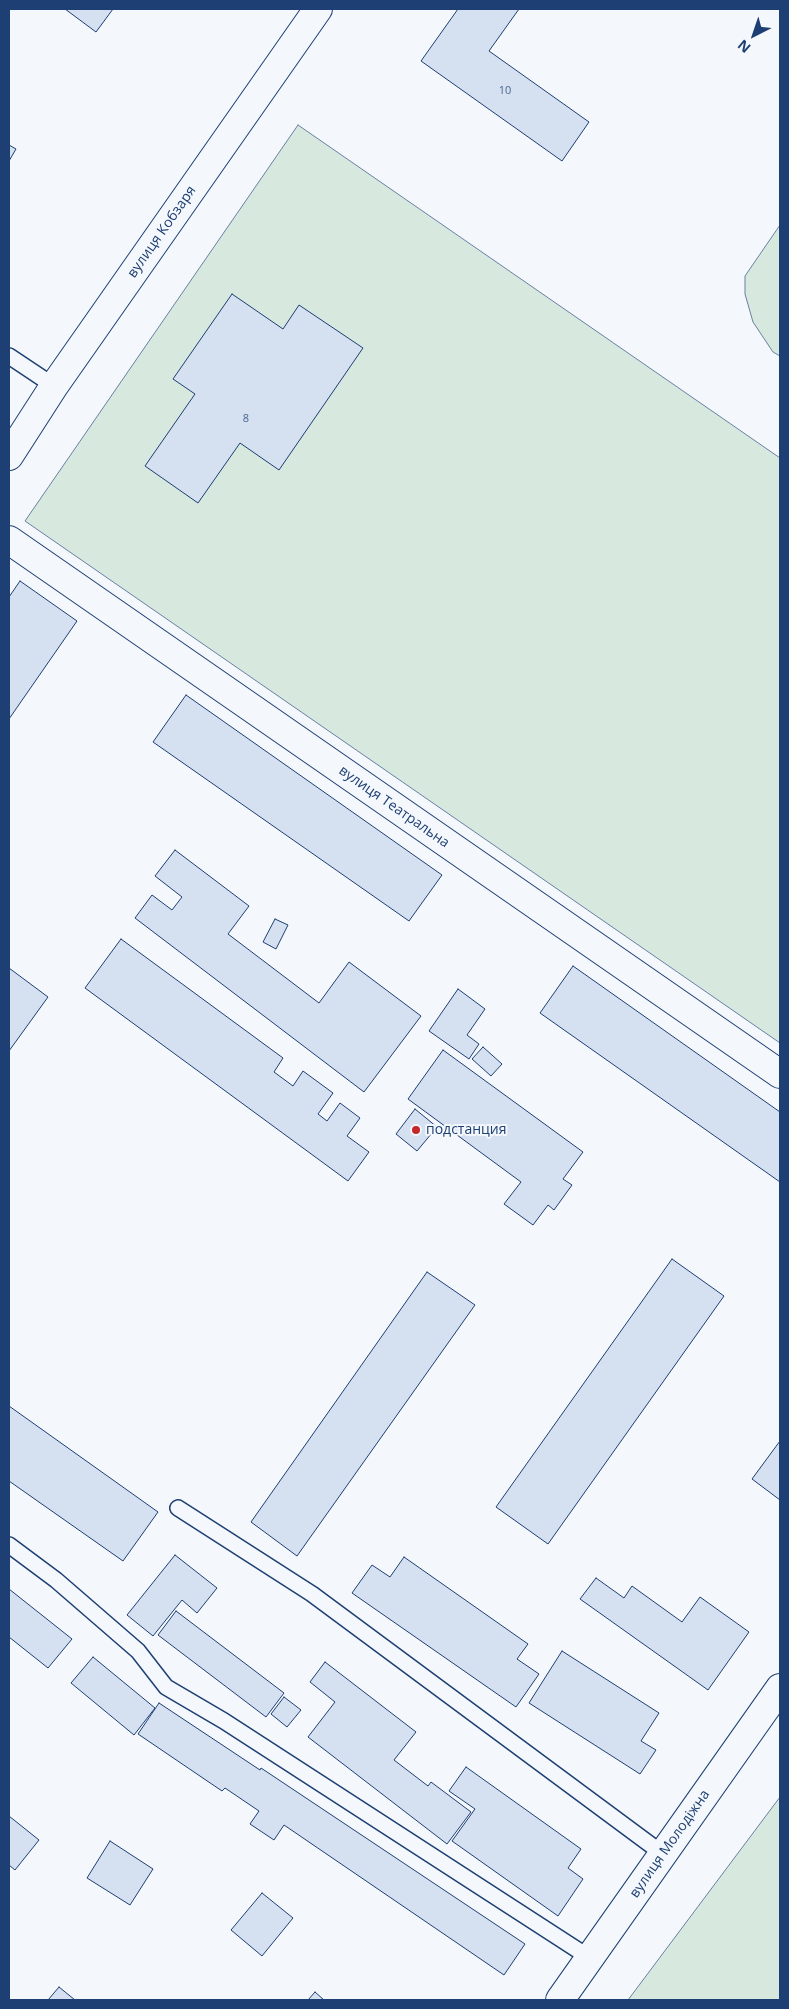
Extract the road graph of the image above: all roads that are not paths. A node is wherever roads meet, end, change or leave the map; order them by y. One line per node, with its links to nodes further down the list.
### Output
1 (318, 9): 3 (street, вулиця Кобзаря)
2 (9, 356): 3 (lane)
3 (54, 386): 4 (street, вулиця Кобзаря)
4 (9, 456)
5 (9, 540): 6 (street, вулиця Театральна)
6 (780, 1074)
7 (178, 1508): 10 (lane)
8 (9, 1545): 11 (lane)
9 (780, 1688): 10 (street, вулиця Молодіжна)
10 (663, 1854): 11 (street, вулиця Молодіжна)
11 (590, 1958): 12 (street, вулиця Молодіжна)
12 (560, 2000)

